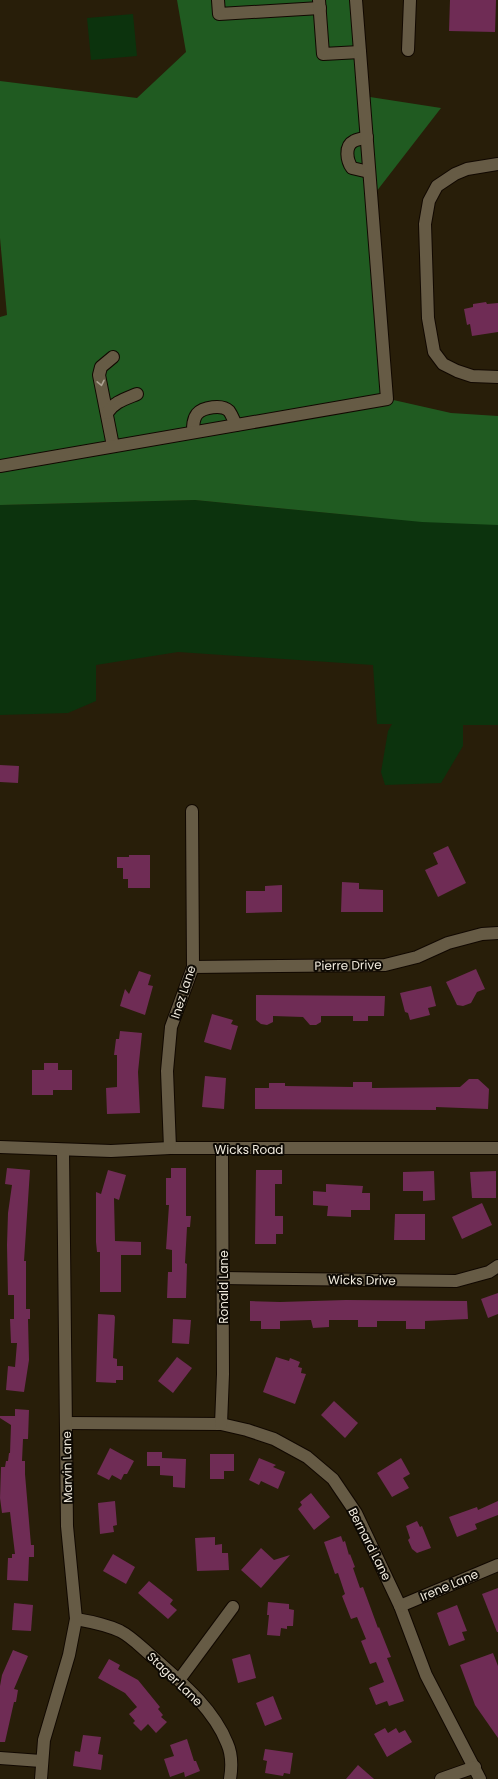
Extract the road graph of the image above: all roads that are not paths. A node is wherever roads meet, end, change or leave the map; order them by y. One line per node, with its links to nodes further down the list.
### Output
1 (218, 0): 4 (street)
2 (356, 0): 6 (street)
3 (410, 0): 5 (street)
4 (320, 4): 6 (street)
5 (408, 50)
6 (360, 52): 7 (street)
7 (367, 138): 9 (street); 9 (street)
8 (498, 164): 11 (street)
9 (369, 172): 14 (street)
10 (112, 357): 13 (street, one-way to 13)
11 (498, 377)
12 (137, 394): 13 (street)
13 (107, 413): 16 (street)
14 (236, 425): 15 (street); 15 (street)
15 (193, 432): 16 (street)
16 (113, 446): 17 (street)
17 (0, 466)
18 (192, 811): 20 (street, Inez Lane)
19 (498, 933): 20 (street, Pierre Drive)
20 (193, 967): 22 (street, Inez Lane)
21 (0, 1147): 25 (street, Wicks Road)
22 (170, 1148): 24 (street, Wicks Road); 25 (street, Wicks Road)
23 (498, 1148): 24 (street, Wicks Road)
24 (222, 1149): 27 (street, Ronald Lane)
25 (63, 1150): 28 (street, Marvin Lane)
26 (498, 1266): 27 (street, Wicks Drive)
27 (223, 1278): 29 (street, Ronald Lane)
28 (66, 1423): 29 (street, Bernard Lane); 33 (street, Marvin Lane)
29 (221, 1424): 32 (street, Bernard Lane)
30 (498, 1565): 32 (street, Irene Lane)
31 (233, 1606): 34 (street)
32 (400, 1606): 37 (street, Bernard Lane)
33 (76, 1620): 34 (street, Stager Lane); 36 (street, Marvin Lane)
34 (179, 1680): 39 (street, Stager Lane)
35 (0, 1758): 36 (street)
36 (41, 1761): 38 (street, Marvin Lane)
37 (475, 1767): 40 (street); 41 (street, Bernard Lane)
38 (41, 1779)
39 (230, 1779)
40 (441, 1779)
41 (480, 1779)

